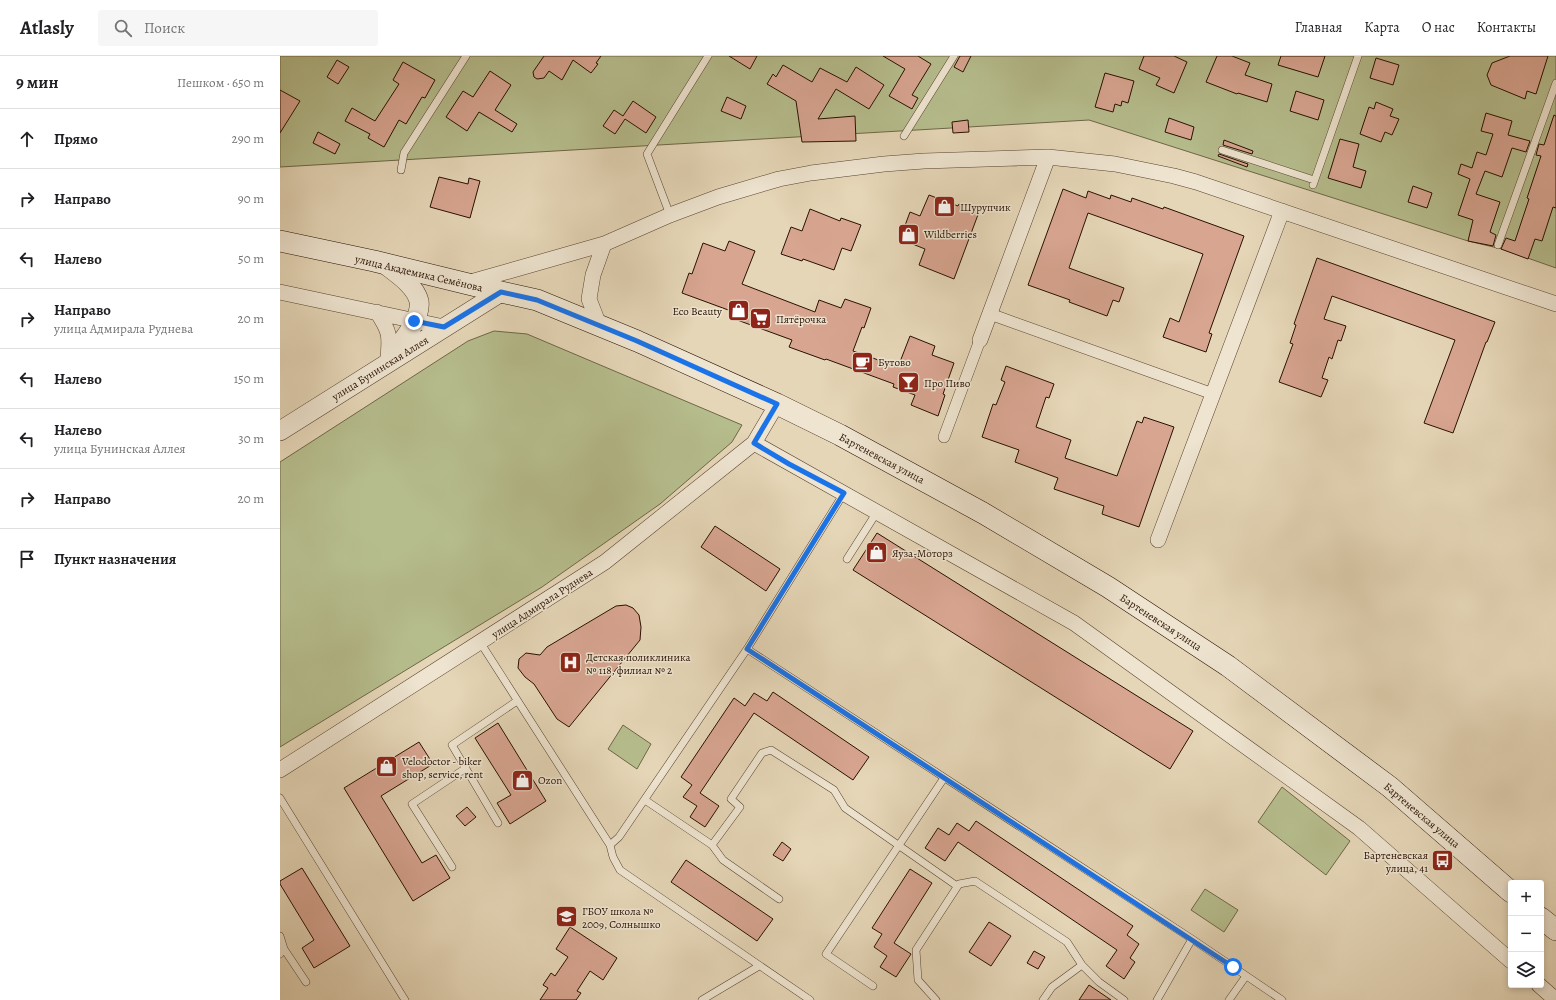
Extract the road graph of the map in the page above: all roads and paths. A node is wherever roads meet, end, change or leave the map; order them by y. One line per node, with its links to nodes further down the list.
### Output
1 (466, 56): 9 (lane)
2 (708, 56): 11 (lane)
3 (954, 56): 6 (lane)
4 (1358, 56): 7 (lane)
5 (1556, 83): 14 (lane)
6 (904, 136)
7 (1222, 150)
8 (1048, 157): 10 (street); 11 (street); 21 (street)
9 (401, 170)
10 (1282, 211): 19 (street); 27 (street)
11 (670, 215): 13 (street)
12 (280, 241): 15 (main road, улица Академика Семёнова)
13 (604, 244): 16 (street); 23 (street)
14 (1498, 245)
15 (384, 264): 16 (main road, улица Академика Семёнова); 22 (street)
16 (466, 284): 18 (main road, улица Академика Семёнова)
17 (280, 292): 20 (street)
18 (501, 292): 23 (main road, улица Академика Семёнова); 24 (street, улица Бунинская Аллея)
19 (1556, 304)
20 (377, 312): 22 (street); 26 (street)
21 (990, 314): 25 (street); 27 (street)
22 (414, 321): 24 (street); 26 (street)
23 (599, 325): 28 (main road, улица Академика Семёнова)
24 (444, 327): 26 (street, улица Бунинская Аллея)
25 (980, 340): 30 (street)
26 (384, 363): 29 (street, улица Бунинская Аллея)
27 (1213, 394): 34 (street)
28 (777, 404): 31 (street, улица Адмирала Руднева); 50 (main road, Бартеневская улица)
29 (280, 431)
30 (944, 437)
31 (754, 443): 32 (street); 36 (street, улица Адмирала Руднева)
32 (844, 493): 33 (street); 37 (lane)
33 (877, 512): 35 (lane); 57 (street)
34 (1158, 540)
35 (847, 559)
36 (480, 642): 38 (lane); 40 (street, улица Адмирала Руднева)
37 (747, 649): 41 (lane); 43 (lane)
38 (517, 701): 39 (lane); 45 (lane)
39 (466, 768): 44 (lane); 48 (lane)
40 (280, 770)
41 (944, 778): 47 (lane); 55 (lane)
42 (280, 798): 64 (lane)
43 (645, 800): 45 (lane); 46 (lane)
44 (498, 823)
45 (610, 845): 59 (lane)
46 (712, 845): 47 (lane); 51 (lane)
47 (899, 846): 49 (lane); 62 (lane)
48 (452, 867)
49 (957, 886): 58 (lane); 67 (lane)
50 (1508, 889)
51 (779, 899)
52 (1544, 920): 53 (main road)
53 (1556, 930)
54 (280, 936): 56 (lane)
55 (1192, 939): 60 (lane); 70 (lane)
56 (282, 952): 61 (lane)
57 (1508, 958)
58 (1082, 965): 68 (lane); 69 (lane)
59 (759, 966): 65 (lane); 66 (lane)
60 (1246, 976): 71 (lane); 72 (lane)
61 (306, 982)
62 (873, 986)
63 (1542, 988): 73 (street)
64 (405, 1000)
65 (702, 1000)
66 (810, 1000)
67 (936, 1000)
68 (1043, 1000)
69 (1124, 1000)
70 (1158, 1000)
71 (1229, 1000)
72 (1282, 1000)
73 (1556, 1000)

